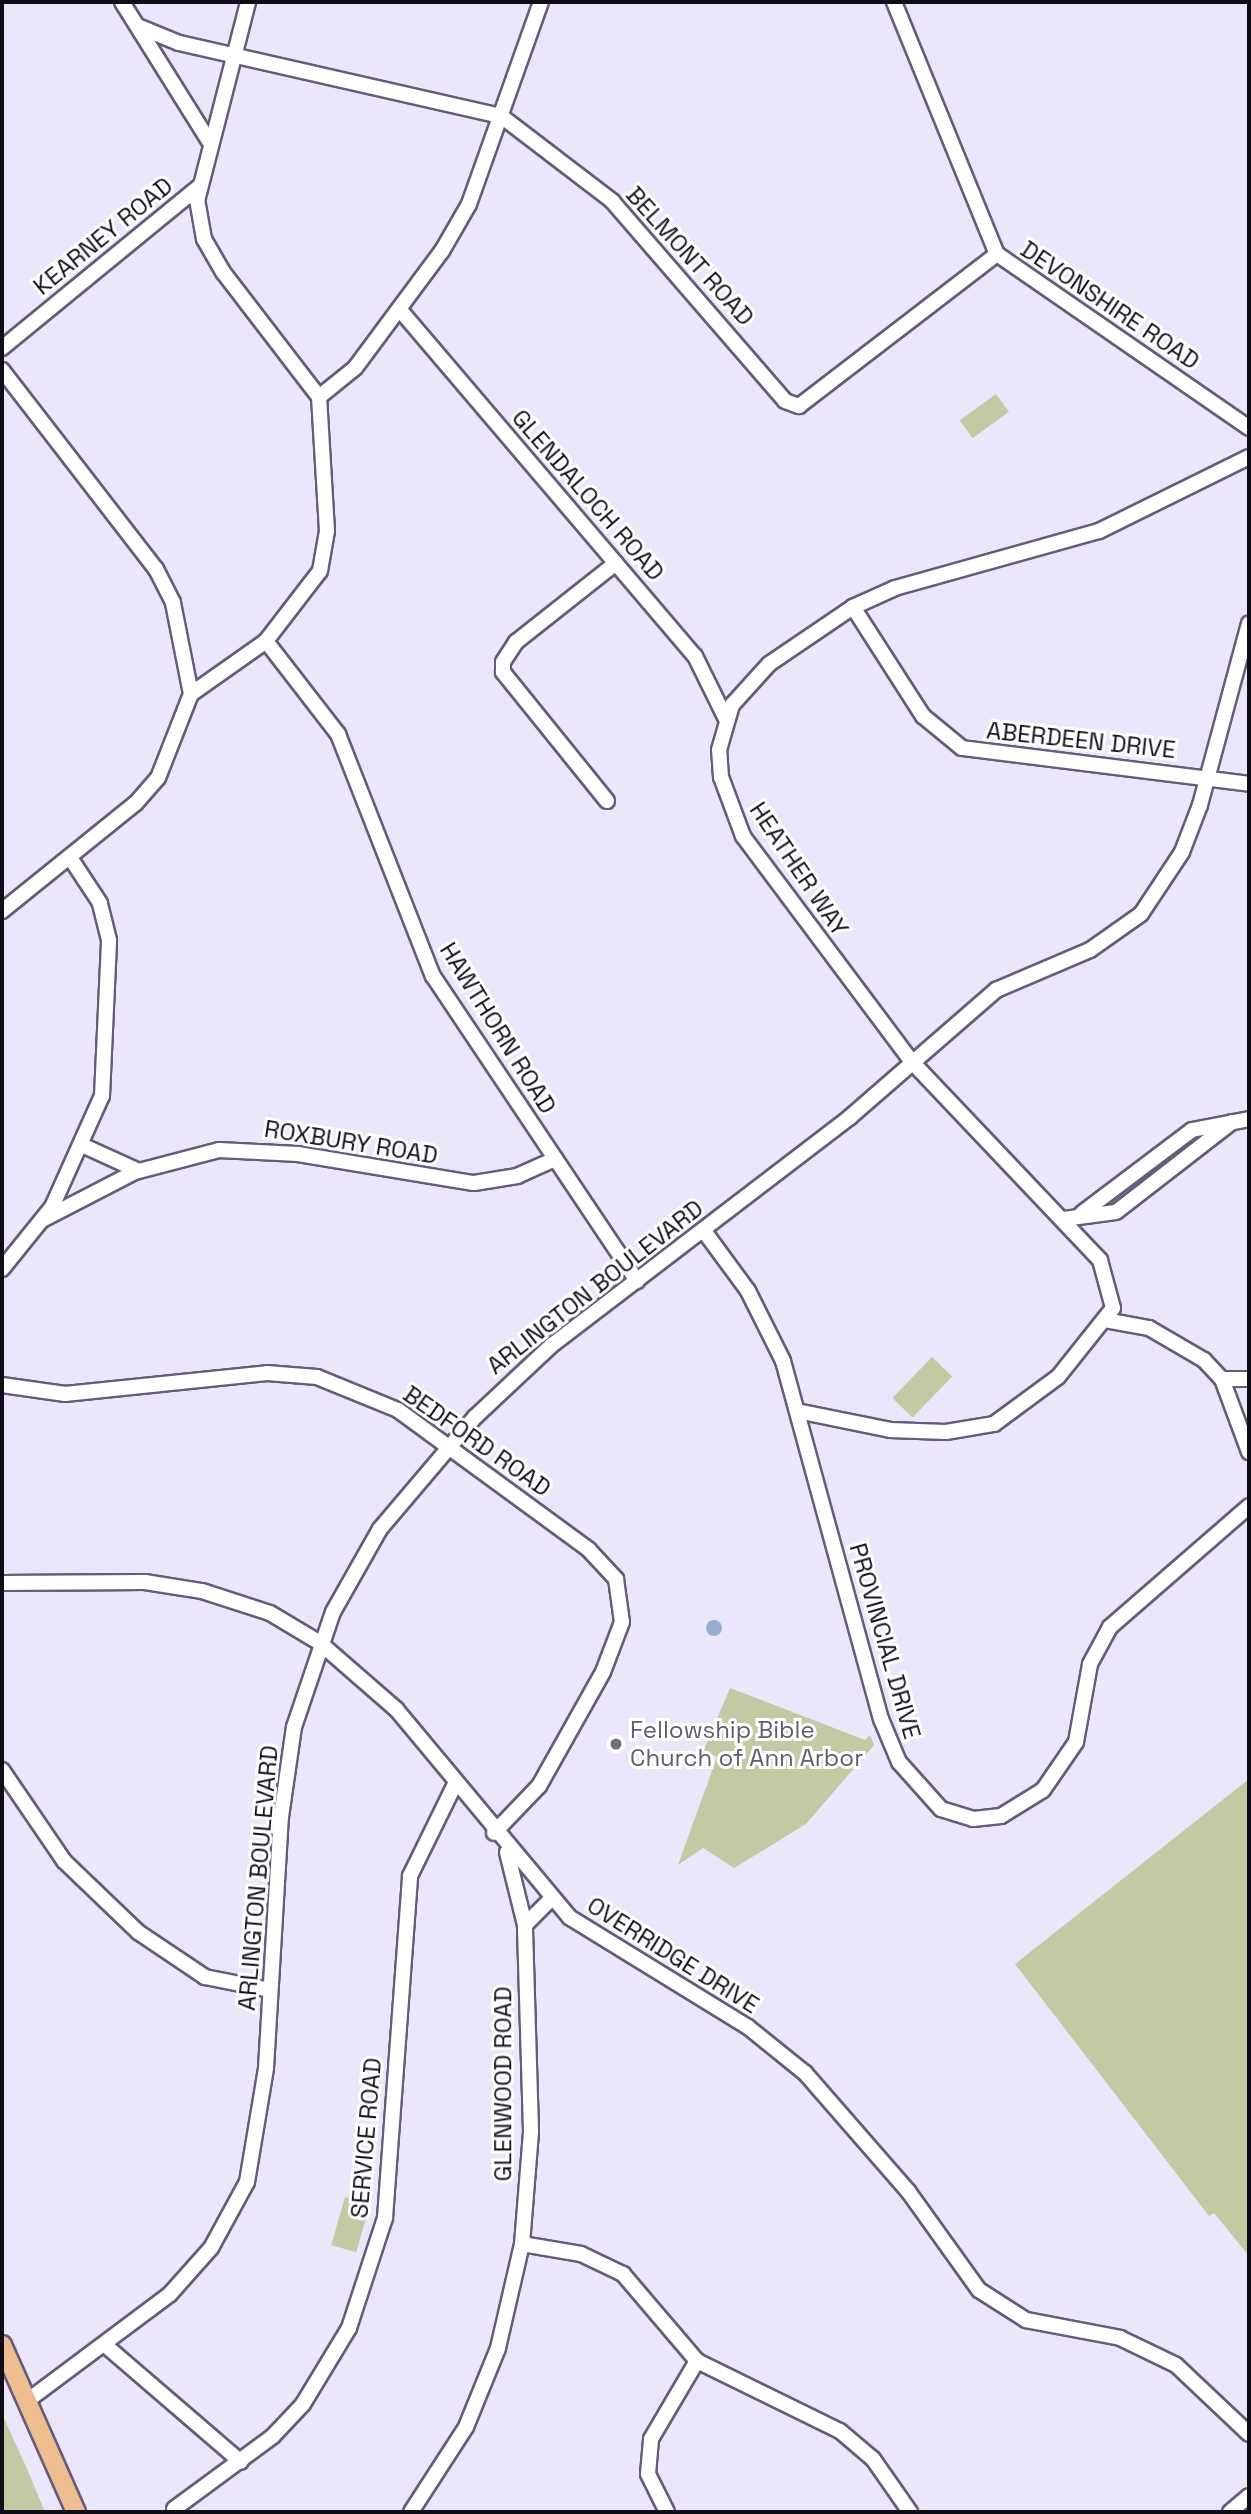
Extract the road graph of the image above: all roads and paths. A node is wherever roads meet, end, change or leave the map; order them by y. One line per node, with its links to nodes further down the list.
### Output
1 (122, 2): 5 (street)
2 (248, 2): 6 (street)
3 (541, 2): 7 (street)
4 (894, 2): 10 (street, DEVONSHIRE ROAD)
5 (141, 27): 6 (street, BELMONT ROAD); 8 (street)
6 (236, 56): 7 (street, BELMONT ROAD); 8 (street)
7 (501, 116): 10 (street, BELMONT ROAD); 11 (street)
8 (209, 141): 9 (street)
9 (200, 186): 12 (street, KEARNEY ROAD); 14 (street)
10 (997, 254): 15 (street, DEVONSHIRE ROAD)
11 (401, 311): 14 (street); 17 (street, GLENDALOCH ROAD)
12 (2, 348)
13 (2, 370): 21 (street)
14 (319, 397): 20 (street)
15 (1249, 428)
16 (1249, 457): 18 (street)
17 (616, 563): 22 (street, GLENDALOCH ROAD); 25 (street)
18 (853, 607): 22 (street); 23 (street, ABERDEEN DRIVE)
19 (1249, 623): 23 (street, ARLINGTON BOULEVARD)
20 (266, 641): 21 (street); 32 (street, HAWTHORN ROAD)
21 (191, 694): 26 (street)
22 (726, 719): 28 (street, HEATHER WAY)
23 (1210, 776): 24 (street, ABERDEEN DRIVE); 28 (street, ARLINGTON BOULEVARD)
24 (1249, 784)
25 (607, 801)
26 (71, 859): 27 (street); 31 (street)
27 (2, 911)
28 (912, 1062): 35 (street, HEATHER WAY); 37 (street, ARLINGTON BOULEVARD)
29 (1249, 1119): 30 (street)
30 (1232, 1122): 34 (street); 34 (street)
31 (84, 1146): 33 (street); 36 (street)
32 (555, 1159): 33 (street, ROXBURY ROAD); 39 (street, HAWTHORN ROAD)
33 (139, 1171): 36 (street, ROXBURY ROAD)
34 (1082, 1213): 35 (street)
35 (1064, 1219): 40 (street, HEATHER WAY)
36 (42, 1220): 38 (street)
37 (704, 1231): 39 (street, ARLINGTON BOULEVARD); 44 (street, PROVINCIAL DRIVE)
38 (2, 1269)
39 (637, 1281): 45 (street, ARLINGTON BOULEVARD)
40 (1105, 1320): 41 (street); 44 (street)
41 (1222, 1379): 42 (street); 46 (street)
42 (1249, 1379)
43 (2, 1385): 45 (street, BEDFORD ROAD)
44 (797, 1411): 48 (street, PROVINCIAL DRIVE)
45 (448, 1446): 50 (street, ARLINGTON BOULEVARD); 53 (street, BEDFORD ROAD)
46 (1249, 1452)
47 (1249, 1506): 48 (street, PROVINCIAL DRIVE)
48 (1245, 1522)
49 (2, 1583): 50 (street, OVERRIDGE DRIVE)
50 (320, 1643): 52 (street, OVERRIDGE DRIVE); 57 (street, ARLINGTON BOULEVARD)
51 (2, 1770): 57 (street)
52 (455, 1784): 53 (street, OVERRIDGE DRIVE); 64 (street, SERVICE ROAD)
53 (494, 1833): 54 (street, OVERRIDGE DRIVE)
54 (506, 1847): 55 (street, OVERRIDGE DRIVE); 56 (street, GLENWOOD ROAD)
55 (551, 1899): 56 (street); 63 (street, OVERRIDGE DRIVE)
56 (525, 1926): 58 (street, GLENWOOD ROAD)
57 (270, 1990): 60 (street, ARLINGTON BOULEVARD)
58 (522, 2244): 61 (street); 67 (street, GLENWOOD ROAD)
59 (2, 2345): 62 (main road)
60 (105, 2345): 62 (street, ARLINGTON BOULEVARD); 64 (street)
61 (697, 2361): 69 (street); 70 (street)
62 (27, 2401): 68 (main road)
63 (1249, 2434)
64 (242, 2462): 66 (street, SERVICE ROAD)
65 (1249, 2496): 71 (street)
66 (174, 2509)
67 (416, 2510)
68 (76, 2512)
69 (667, 2512)
70 (910, 2512)
71 (1230, 2512)

